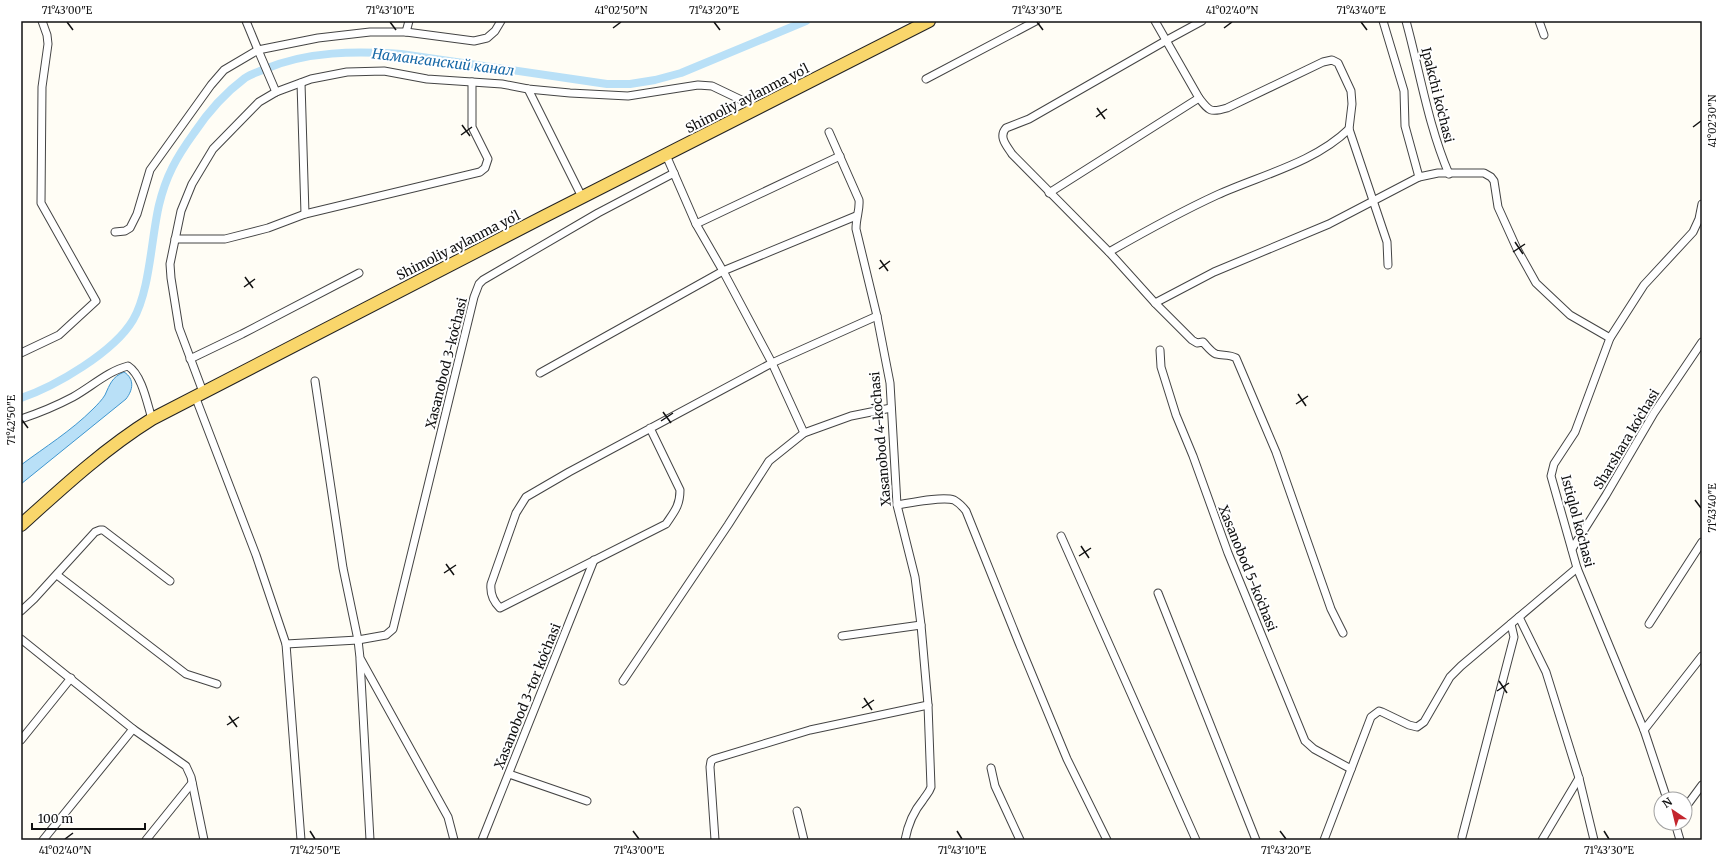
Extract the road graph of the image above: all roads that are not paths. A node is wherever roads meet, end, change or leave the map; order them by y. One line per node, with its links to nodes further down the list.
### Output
1 (42, 21): 48 (street)
2 (246, 21): 15 (street)
3 (409, 21): 12 (street)
4 (501, 21): 12 (street)
5 (929, 21): 22 (main road, Shimoliy aylanma yoʻl)
6 (1036, 21): 16 (street)
7 (1155, 21): 14 (street)
8 (1202, 21): 14 (street)
9 (1383, 21): 29 (street)
10 (1406, 21): 28 (street, Ipakchi koʻchasi)
11 (1539, 21): 13 (street)
12 (406, 32): 15 (street)
13 (1544, 35)
14 (1166, 40): 21 (street); 30 (street)
15 (260, 54): 20 (street); 37 (street)
16 (926, 79)
17 (472, 82): 18 (street); 19 (street); 34 (street)
18 (301, 83): 20 (street); 34 (street)
19 (528, 89): 22 (street); 31 (street)
20 (275, 90): 38 (street)
21 (1199, 98): 23 (street); 30 (street)
22 (758, 108): 25 (main road, Shimoliy aylanma yoʻl)
23 (1349, 129): 32 (street); 39 (street)
24 (829, 132): 26 (street, Xasanobod 4-koʻchasi)
25 (666, 155): 27 (street); 31 (main road, Shimoliy aylanma yoʻl)
26 (840, 156): 35 (street, Xasanobod 4-koʻchasi); 36 (street)
27 (674, 173): 36 (street); 77 (street, Xasanobod 3-koʻchasi)
28 (1449, 174): 29 (street); 45 (street)
29 (1419, 177): 32 (street)
30 (1049, 193): 39 (street)
31 (582, 197): 53 (main road, Shimoliy aylanma yoʻl)
32 (1373, 201): 40 (street); 43 (street)
33 (1702, 204): 45 (street, Istiqlol koʻchasi)
34 (305, 214): 38 (street)
35 (856, 216): 41 (street); 44 (street, Xasanobod 4-koʻchasi)
36 (696, 224): 41 (street)
37 (116, 232)
38 (175, 239): 49 (street)
39 (1109, 252): 43 (street)
40 (1388, 265)
41 (723, 271): 50 (street); 51 (street)
42 (359, 273): 49 (street)
43 (1155, 303): 74 (street)
44 (876, 316): 50 (street); 54 (street, Xasanobod 4-koʻchasi)
45 (1610, 338): 63 (street, Istiqlol koʻchasi)
46 (1702, 342): 63 (street, Sharshara koʻchasi)
47 (1160, 350): 89 (street, Xasanobod 5-koʻchasi)
48 (21, 353)
49 (190, 359): 53 (street)
50 (772, 363): 57 (street); 58 (street)
51 (540, 373)
52 (315, 381): 77 (street)
53 (199, 394): 56 (main road, Shimoliy aylanma yoʻl); 78 (street)
54 (891, 408): 58 (street); 59 (street, Xasanobod 4-koʻchasi)
55 (21, 419): 56 (street)
56 (152, 419): 60 (main road, Shimoliy aylanma yoʻl)
57 (650, 428): 64 (street); 64 (street)
58 (804, 433): 82 (street)
59 (897, 505): 73 (street, Xasanobod 4-koʻchasi); 110 (street)
60 (21, 525)
61 (1061, 536): 111 (street)
62 (1702, 542): 72 (street)
63 (1572, 549): 65 (street, Istiqlol koʻchasi)
64 (594, 560): 90 (street, Xasanobod 3-tor koʻchasi)
65 (1577, 568): 70 (street); 86 (street, Istiqlol koʻchasi)
66 (57, 575): 67 (street); 69 (street); 83 (street)
67 (170, 581)
68 (1158, 593): 112 (street)
69 (21, 611)
70 (1519, 617): 71 (street); 91 (street)
71 (1511, 624): 89 (street); 98 (street)
72 (1649, 624)
73 (921, 625): 75 (street); 84 (street, Xasanobod 4-koʻchasi)
74 (1343, 633)
75 (842, 636)
76 (21, 639): 81 (street)
77 (358, 640): 78 (street, Xasanobod 3-koʻchasi); 80 (street)
78 (286, 644): 102 (street)
79 (1702, 656): 86 (street)
80 (360, 658): 103 (street); 104 (street)
81 (71, 678): 85 (street); 87 (street)
82 (623, 681)
83 (217, 684)
84 (928, 705): 106 (street); 108 (street, Xasanobod 4-koʻchasi)
85 (133, 729): 92 (street); 99 (street)
86 (1644, 730): 94 (street, Istiqlol koʻchasi)
87 (21, 740)
88 (992, 768): 109 (street)
89 (1351, 769): 113 (street)
90 (509, 774): 96 (street); 105 (street, Xasanobod 3-tor koʻchasi)
91 (1579, 778): 114 (street); 115 (street)
92 (192, 783): 100 (street); 101 (street)
93 (1702, 785): 95 (street)
94 (1664, 791)
95 (1693, 797)
96 (587, 801)
97 (797, 811): 107 (street)
98 (1462, 837)
99 (43, 840)
100 (146, 840)
101 (204, 840)
102 (301, 840)
103 (370, 840)
104 (454, 840)
105 (484, 840)
106 (715, 840)
107 (804, 840)
108 (906, 840)
109 (1020, 840)
110 (1107, 840)
111 (1196, 840)
112 (1256, 840)
113 (1324, 840)
114 (1542, 840)
115 (1594, 840)

